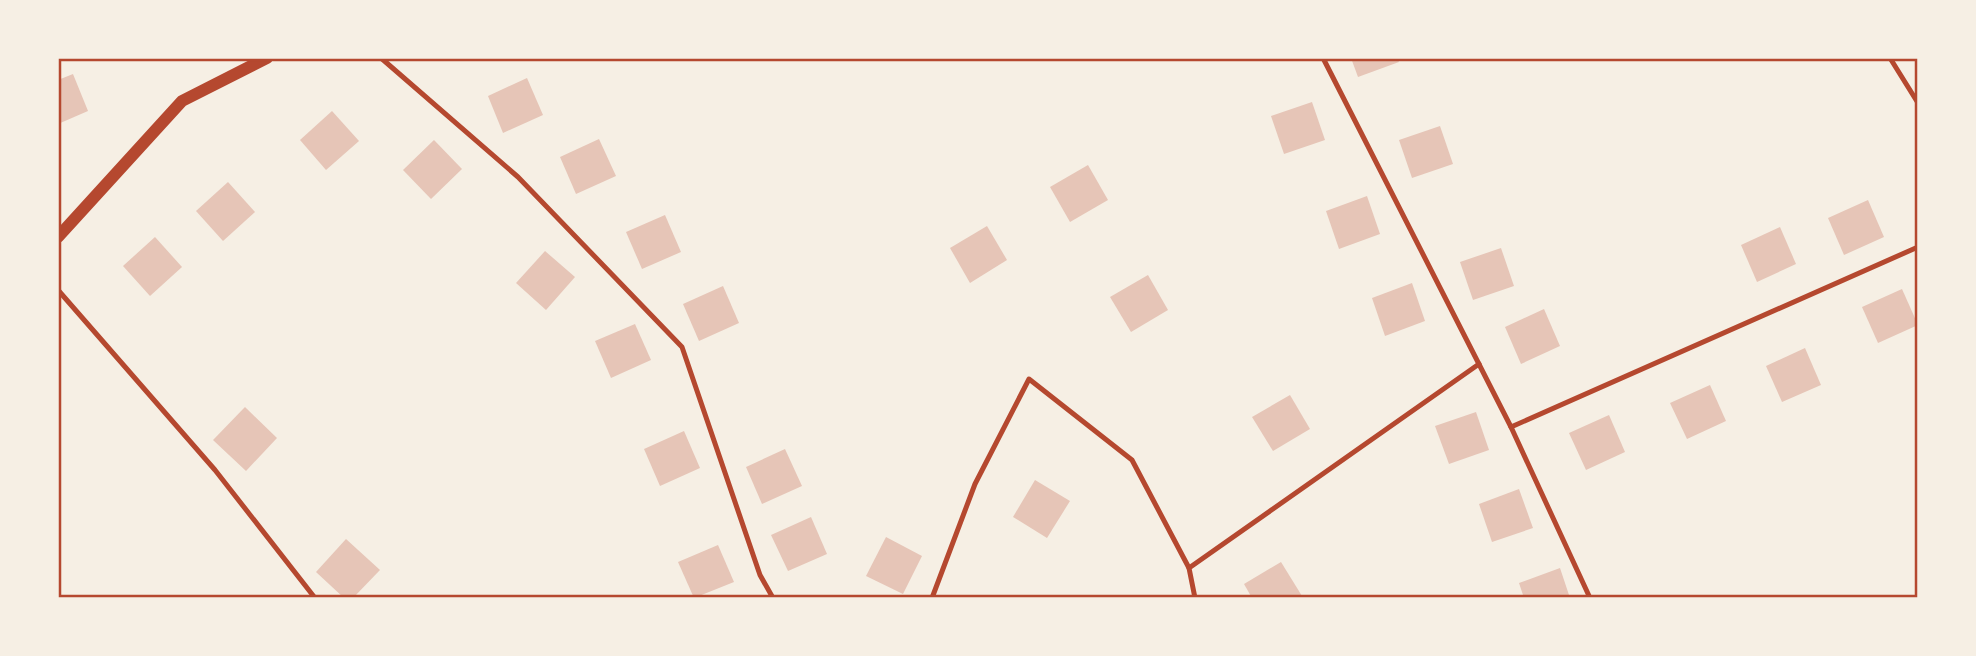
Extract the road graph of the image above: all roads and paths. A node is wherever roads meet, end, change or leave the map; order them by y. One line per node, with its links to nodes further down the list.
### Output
1 (267, 58): 6 (street)
2 (381, 58): 13 (lane)
3 (1324, 58): 9 (lane)
4 (1890, 58): 5 (lane)
5 (1918, 103)
6 (58, 237)
7 (1918, 247): 10 (lane)
8 (58, 290): 12 (lane)
9 (1479, 364): 10 (lane); 11 (lane)
10 (1511, 427): 16 (lane)
11 (1189, 568): 14 (lane); 15 (lane)
12 (315, 598)
13 (772, 598)
14 (932, 598)
15 (1195, 598)
16 (1590, 598)

